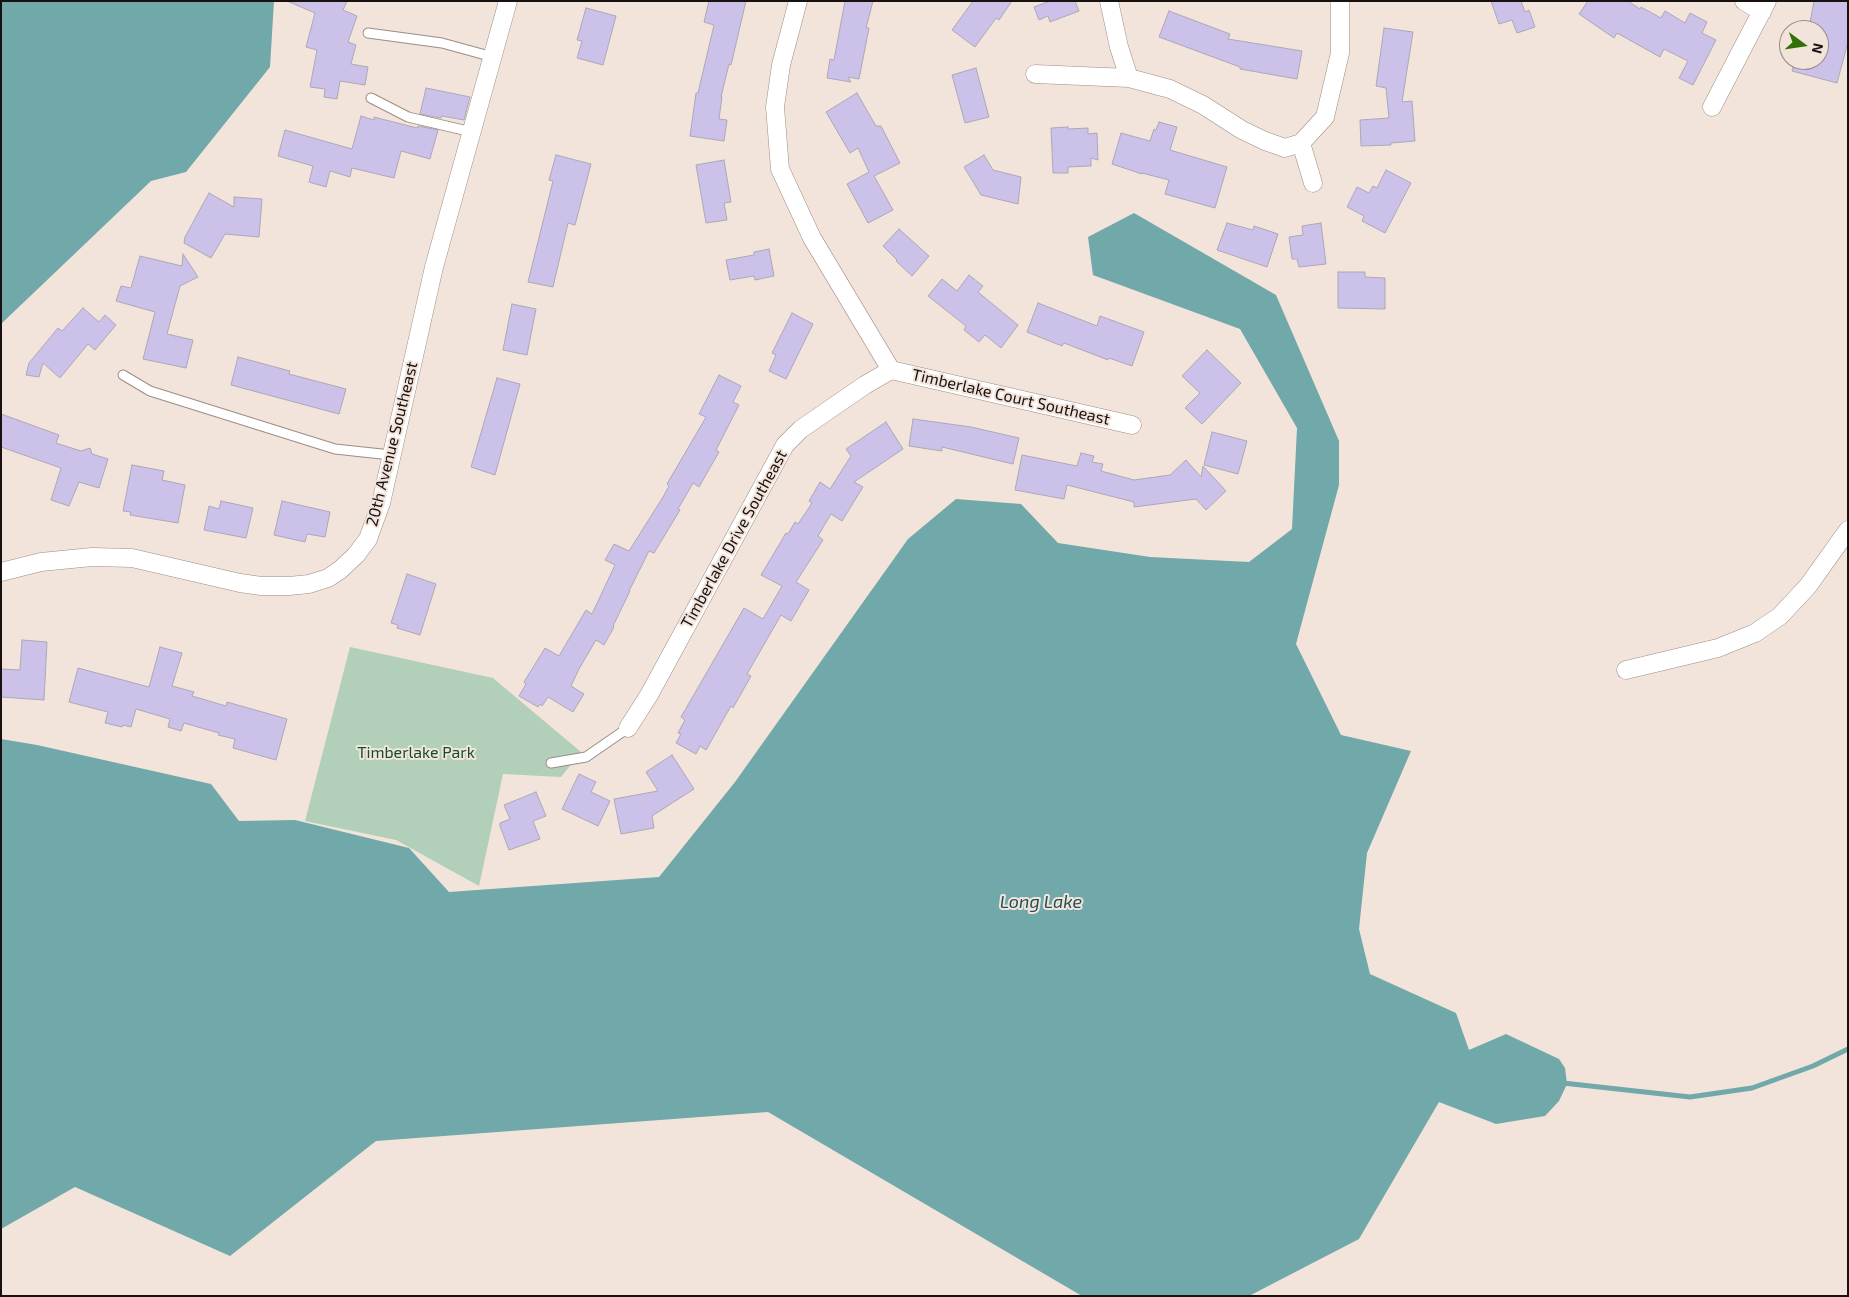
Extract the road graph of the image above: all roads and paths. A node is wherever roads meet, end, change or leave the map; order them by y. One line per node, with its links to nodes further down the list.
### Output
1 (508, 1): 8 (street, 20th Avenue Southeast)
2 (798, 1): 16 (street)
3 (1109, 1): 10 (street)
4 (1340, 1): 14 (street)
5 (1744, 1): 6 (street)
6 (1765, 7): 12 (street)
7 (368, 33): 8 (lane)
8 (493, 57): 13 (street, 20th Avenue Southeast)
9 (1035, 74): 10 (street)
10 (1129, 78): 14 (street)
11 (371, 98): 13 (lane)
12 (1712, 107)
13 (472, 132): 19 (street, 20th Avenue Southeast)
14 (1301, 143): 15 (street)
15 (1313, 183)
16 (891, 370): 18 (street, Timberlake Court Southeast); 23 (street, Timberlake Drive Southeast)
17 (123, 376): 19 (lane)
18 (1132, 425)
19 (391, 455): 21 (street, 20th Avenue Southeast)
20 (1848, 530): 22 (street)
21 (1, 572)
22 (1626, 670)
23 (628, 728): 24 (lane)
24 (551, 763)

